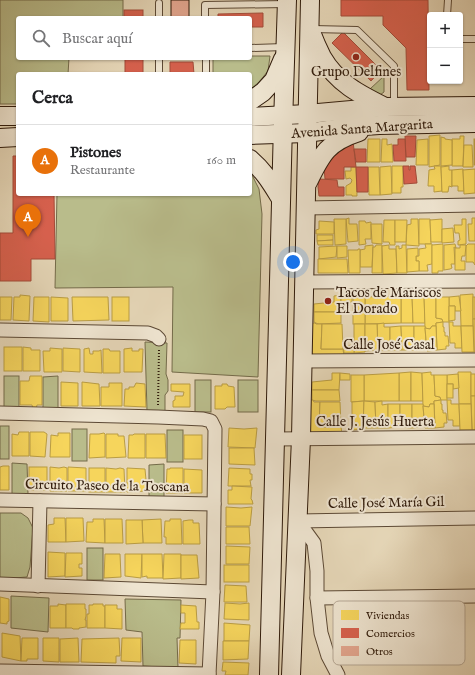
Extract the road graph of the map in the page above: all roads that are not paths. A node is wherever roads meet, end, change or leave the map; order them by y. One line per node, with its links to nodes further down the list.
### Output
1 (310, 0): 8 (main road)
2 (448, 0): 5 (lane)
3 (287, 2): 7 (lane); 12 (main road)
4 (159, 3): 6 (lane)
5 (447, 12)
6 (159, 16)
7 (205, 16)
8 (309, 29): 19 (main road); 19 (lane); 20 (main road)
9 (463, 39): 10 (lane)
10 (475, 39)
11 (252, 48): 12 (lane)
12 (286, 50): 17 (main road); 23 (main road)
13 (159, 60): 15 (lane)
14 (206, 60): 16 (lane)
15 (159, 72)
16 (206, 72)
17 (252, 100)
18 (475, 106): 19 (main road, Avenida Santa Margarita)
19 (389, 107): 20 (main road, Avenida Santa Margarita)
20 (307, 114): 23 (main road, Avenida Santa Margarita); 27 (main road)
21 (0, 116): 22 (main road)
22 (16, 116)
23 (284, 116): 24 (main road, Avenida Santa Margarita); 28 (main road)
24 (252, 117)
25 (475, 123): 26 (main road, Avenida Santa Margarita)
26 (379, 125): 27 (main road, Avenida Santa Margarita); 33 (main road)
27 (306, 133): 28 (main road, Avenida Santa Margarita); 33 (main road)
28 (283, 134): 29 (main road, Avenida Santa Margarita); 34 (main road)
29 (252, 135)
30 (16, 137): 31 (main road)
31 (0, 138)
32 (252, 162): 34 (main road)
33 (306, 186): 36 (main road)
34 (282, 200): 46 (main road)
35 (475, 205): 36 (street)
36 (306, 208): 38 (main road)
37 (475, 281): 38 (street)
38 (304, 282): 42 (main road)
39 (0, 330): 40 (street)
40 (159, 339)
41 (475, 360): 42 (street, Calle José Casal)
42 (302, 361): 45 (main road)
43 (0, 413): 49 (street)
44 (475, 437): 45 (street, Calle J. Jesús Huerta)
45 (301, 438): 46 (street, Calle J. Jesús Huerta); 51 (main road)
46 (276, 439): 59 (main road)
47 (0, 500): 48 (street, Circuito Paseo de la Toscana)
48 (40, 501): 49 (street, Circuito Paseo de la Toscana); 53 (street)
49 (214, 504): 54 (street)
50 (475, 518): 51 (street, Calle José María Gil)
51 (298, 520): 56 (street); 60 (main road)
52 (0, 584): 53 (street)
53 (38, 586): 54 (street)
54 (213, 592): 58 (street)
55 (475, 596): 56 (street)
56 (317, 598): 61 (street)
57 (0, 671): 58 (street)
58 (209, 674)
59 (269, 675)
60 (292, 675)
61 (338, 675)

